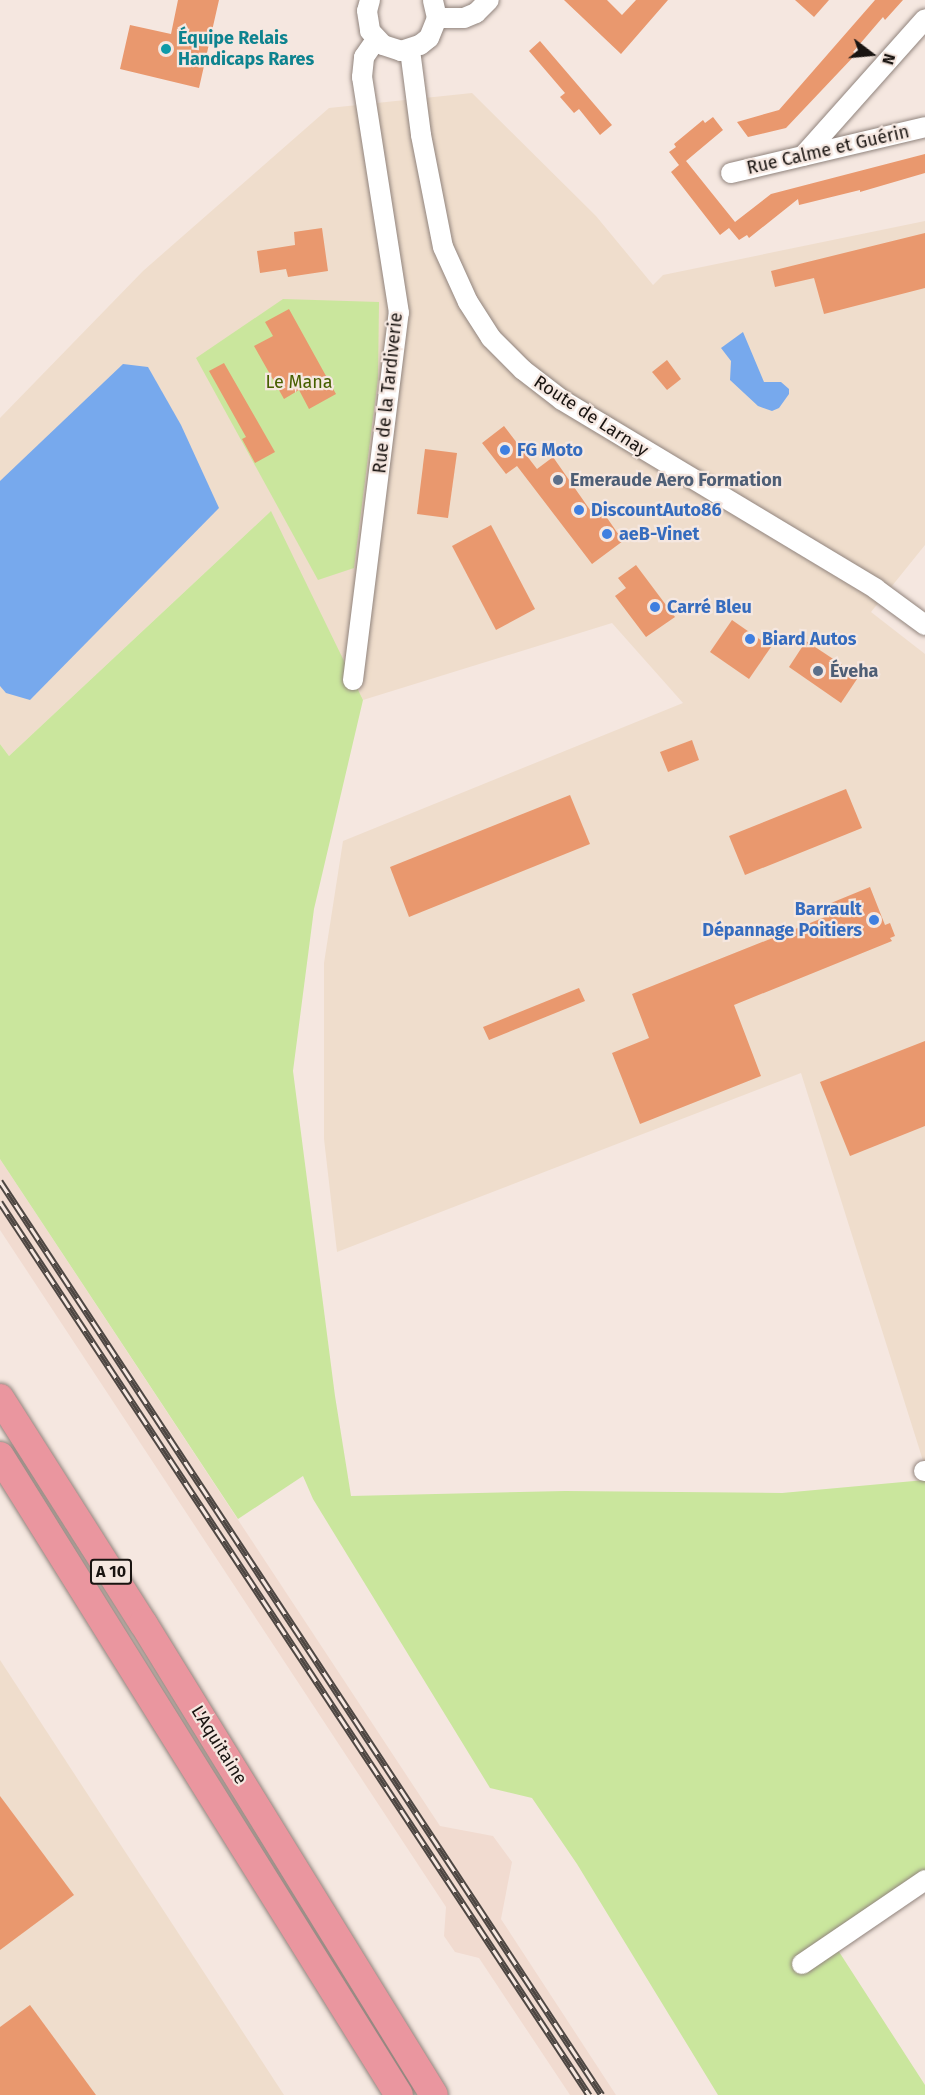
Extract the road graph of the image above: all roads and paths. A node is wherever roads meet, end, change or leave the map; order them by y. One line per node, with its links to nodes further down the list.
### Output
1 (370, 0): 5 (street)
2 (489, 0): 3 (street)
3 (435, 9): 6 (street)
4 (925, 19): 8 (street)
5 (376, 40): 6 (street); 11 (street, Rue de la Tardiverie)
6 (410, 50): 10 (street, Route de Larnay)
7 (925, 127): 8 (street, Rue Calme et Guérin)
8 (803, 156): 9 (street, Rue Calme et Guérin)
9 (731, 173)
10 (925, 625)
11 (353, 680)
12 (0, 1398): 17 (highway, L'Aquitaine / A 10)
13 (0, 1456): 16 (highway, L'Aquitaine / A 10)
14 (925, 1880): 15 (street)
15 (802, 1964)
16 (399, 2095)
17 (434, 2095)

